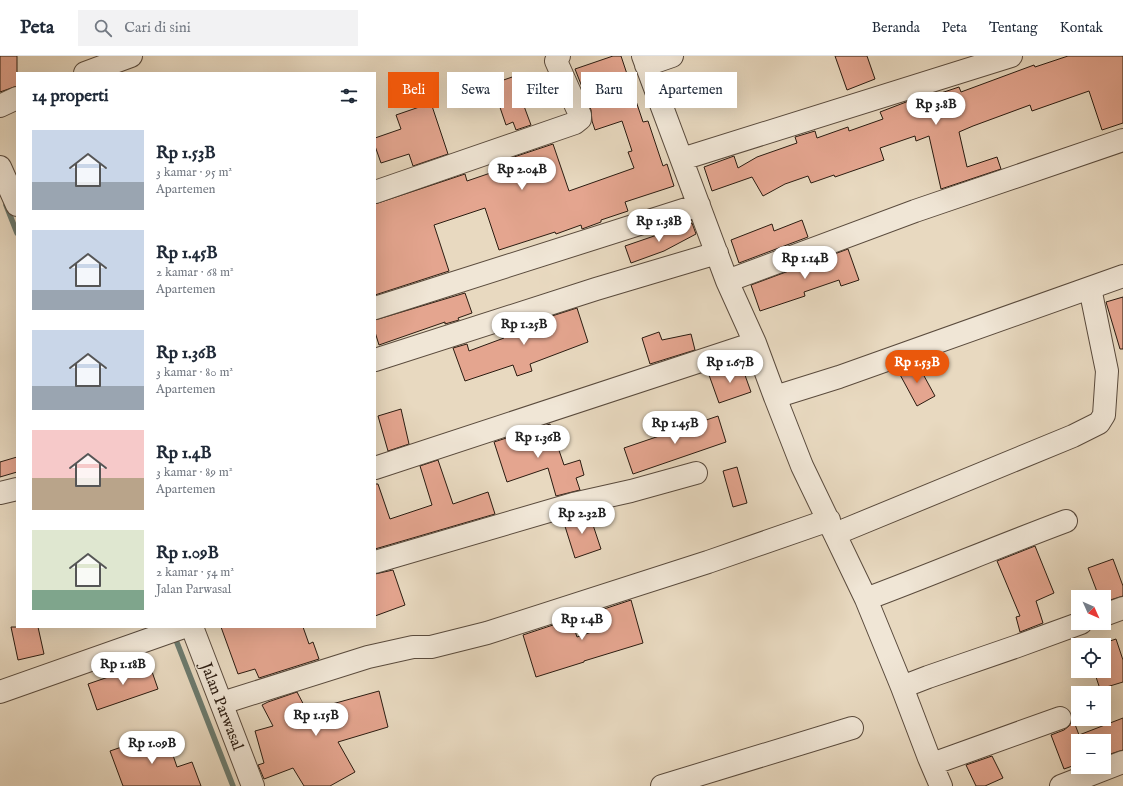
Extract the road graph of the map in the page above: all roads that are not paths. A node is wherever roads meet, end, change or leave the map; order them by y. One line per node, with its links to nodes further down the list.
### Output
1 (131, 56): 6 (street)
2 (559, 56): 12 (street)
3 (672, 56): 5 (street)
4 (1011, 56): 10 (street)
5 (645, 61): 10 (street)
6 (88, 72)
7 (16, 98): 8 (street)
8 (0, 106)
9 (1123, 140): 17 (street)
10 (682, 159): 14 (street)
11 (0, 167): 13 (street)
12 (376, 192)
13 (16, 198)
14 (698, 205): 15 (street); 19 (street)
15 (717, 253): 17 (street); 21 (street)
16 (1123, 276): 18 (street)
17 (727, 282): 20 (street)
18 (1090, 288): 22 (street); 28 (street)
19 (376, 308)
20 (755, 343): 22 (street); 23 (street)
21 (376, 360)
22 (775, 397): 28 (street)
23 (376, 468)
24 (696, 473): 29 (street)
25 (16, 489): 26 (street)
26 (0, 493)
27 (1066, 521): 30 (street)
28 (832, 527): 30 (street); 38 (street)
29 (376, 562)
30 (866, 599): 36 (street)
31 (1123, 608): 32 (street)
32 (1111, 612)
33 (1071, 627): 36 (street)
34 (181, 628): 37 (street)
35 (192, 628): 38 (street, Jalan Parwasal)
36 (902, 687): 42 (street)
37 (0, 692)
38 (222, 703): 43 (street, Jalan Parwasal)
39 (1060, 718): 42 (street)
40 (852, 728): 44 (street)
41 (1123, 762): 46 (street)
42 (932, 764): 45 (street)
43 (254, 786)
44 (662, 786)
45 (941, 786)
46 (1061, 786)

